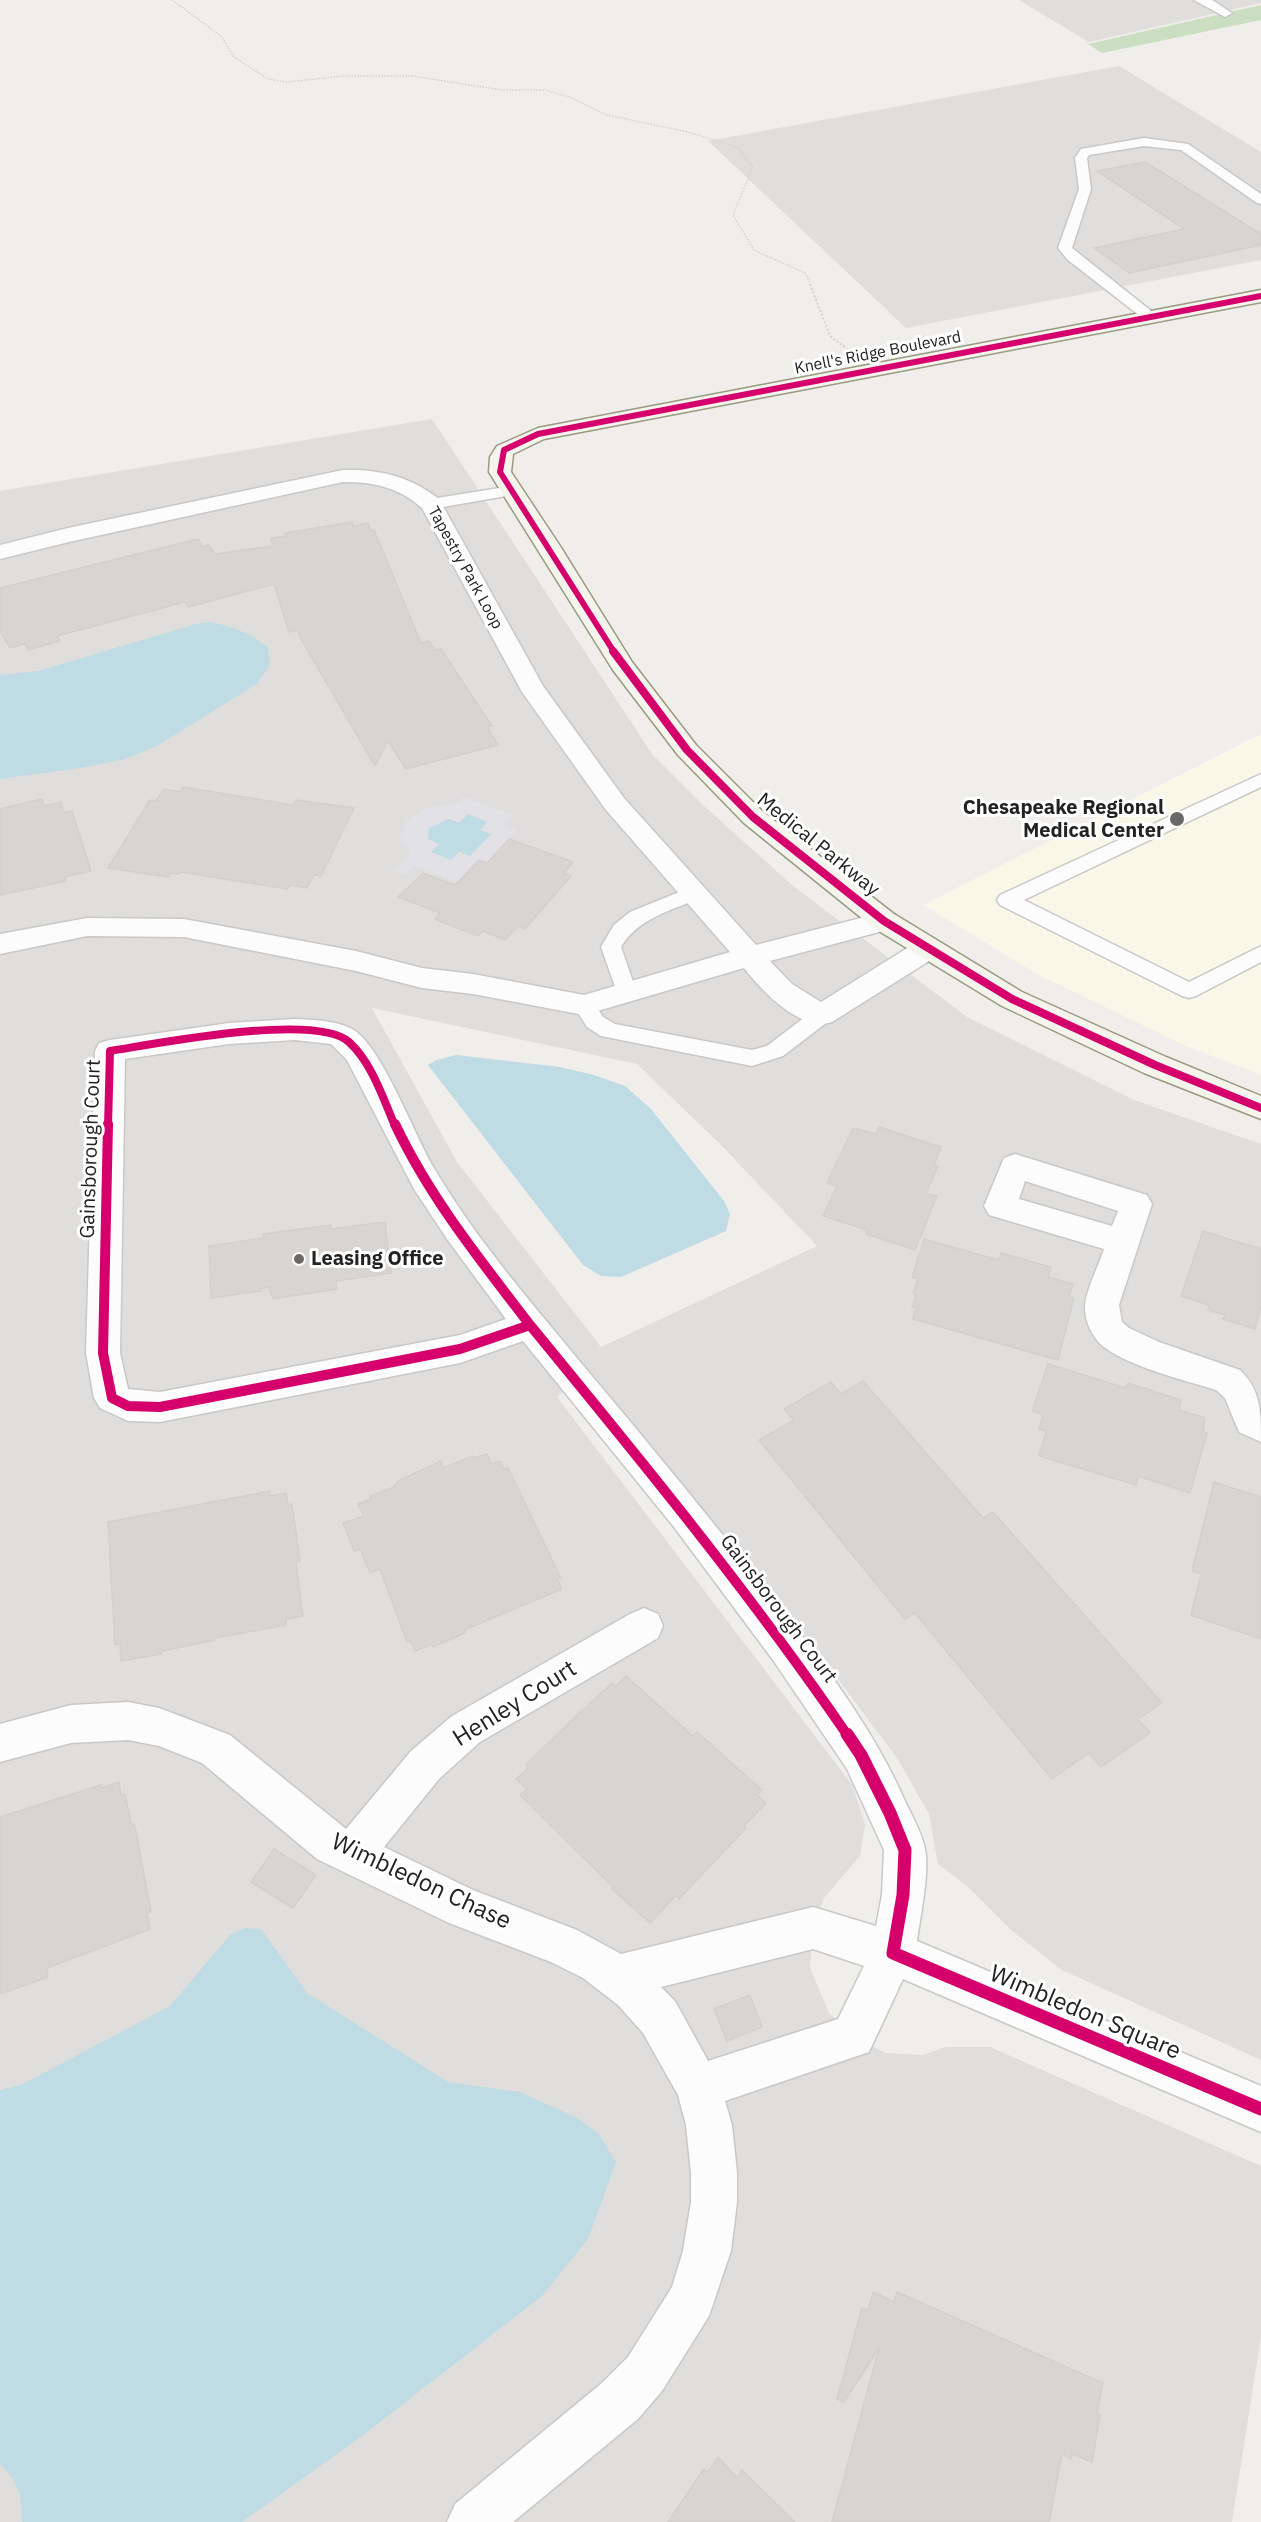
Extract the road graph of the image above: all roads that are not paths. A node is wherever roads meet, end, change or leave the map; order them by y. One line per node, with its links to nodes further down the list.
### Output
1 (1201, 0): 2 (street)
2 (1225, 13)
3 (1261, 200): 5 (lane)
4 (1261, 296): 5 (street, Knell's Ridge Boulevard)
5 (1150, 317): 6 (street, Knell's Ridge Boulevard)
6 (504, 450): 7 (street, Medical Parkway)
7 (512, 492): 8 (lane); 12 (street, Medical Parkway)
8 (431, 504): 9 (street, Tapestry Park Loop); 11 (street, Tapestry Park Loop)
9 (0, 552)
10 (1261, 780): 15 (lane)
11 (694, 893): 16 (street, Tapestry Park Loop); 17 (lane)
12 (884, 921): 14 (street, Medical Parkway); 16 (street)
13 (0, 944): 18 (street)
14 (927, 949): 19 (street); 20 (street, Medical Parkway)
15 (1261, 952)
16 (750, 956): 17 (street); 19 (street, Tapestry Park Loop)
17 (626, 993): 18 (street)
18 (584, 1005): 19 (lane)
19 (822, 1015)
20 (1261, 1108)
21 (1123, 1242): 23 (street)
22 (530, 1325): 22 (street, Gainsborough Court); 27 (street, Gainsborough Court)
23 (1261, 1427)
24 (644, 1626): 26 (street, Henley Court)
25 (0, 1743): 26 (street, Wimbledon Chase)
26 (353, 1853): 28 (street, Wimbledon Chase)
27 (893, 1953): 28 (street); 29 (street); 30 (street, Wimbledon Square)
28 (615, 1977): 29 (street, Wimbledon Chase)
29 (698, 2087): 31 (street, Wimbledon Chase)
30 (1261, 2109)
31 (473, 2522)

